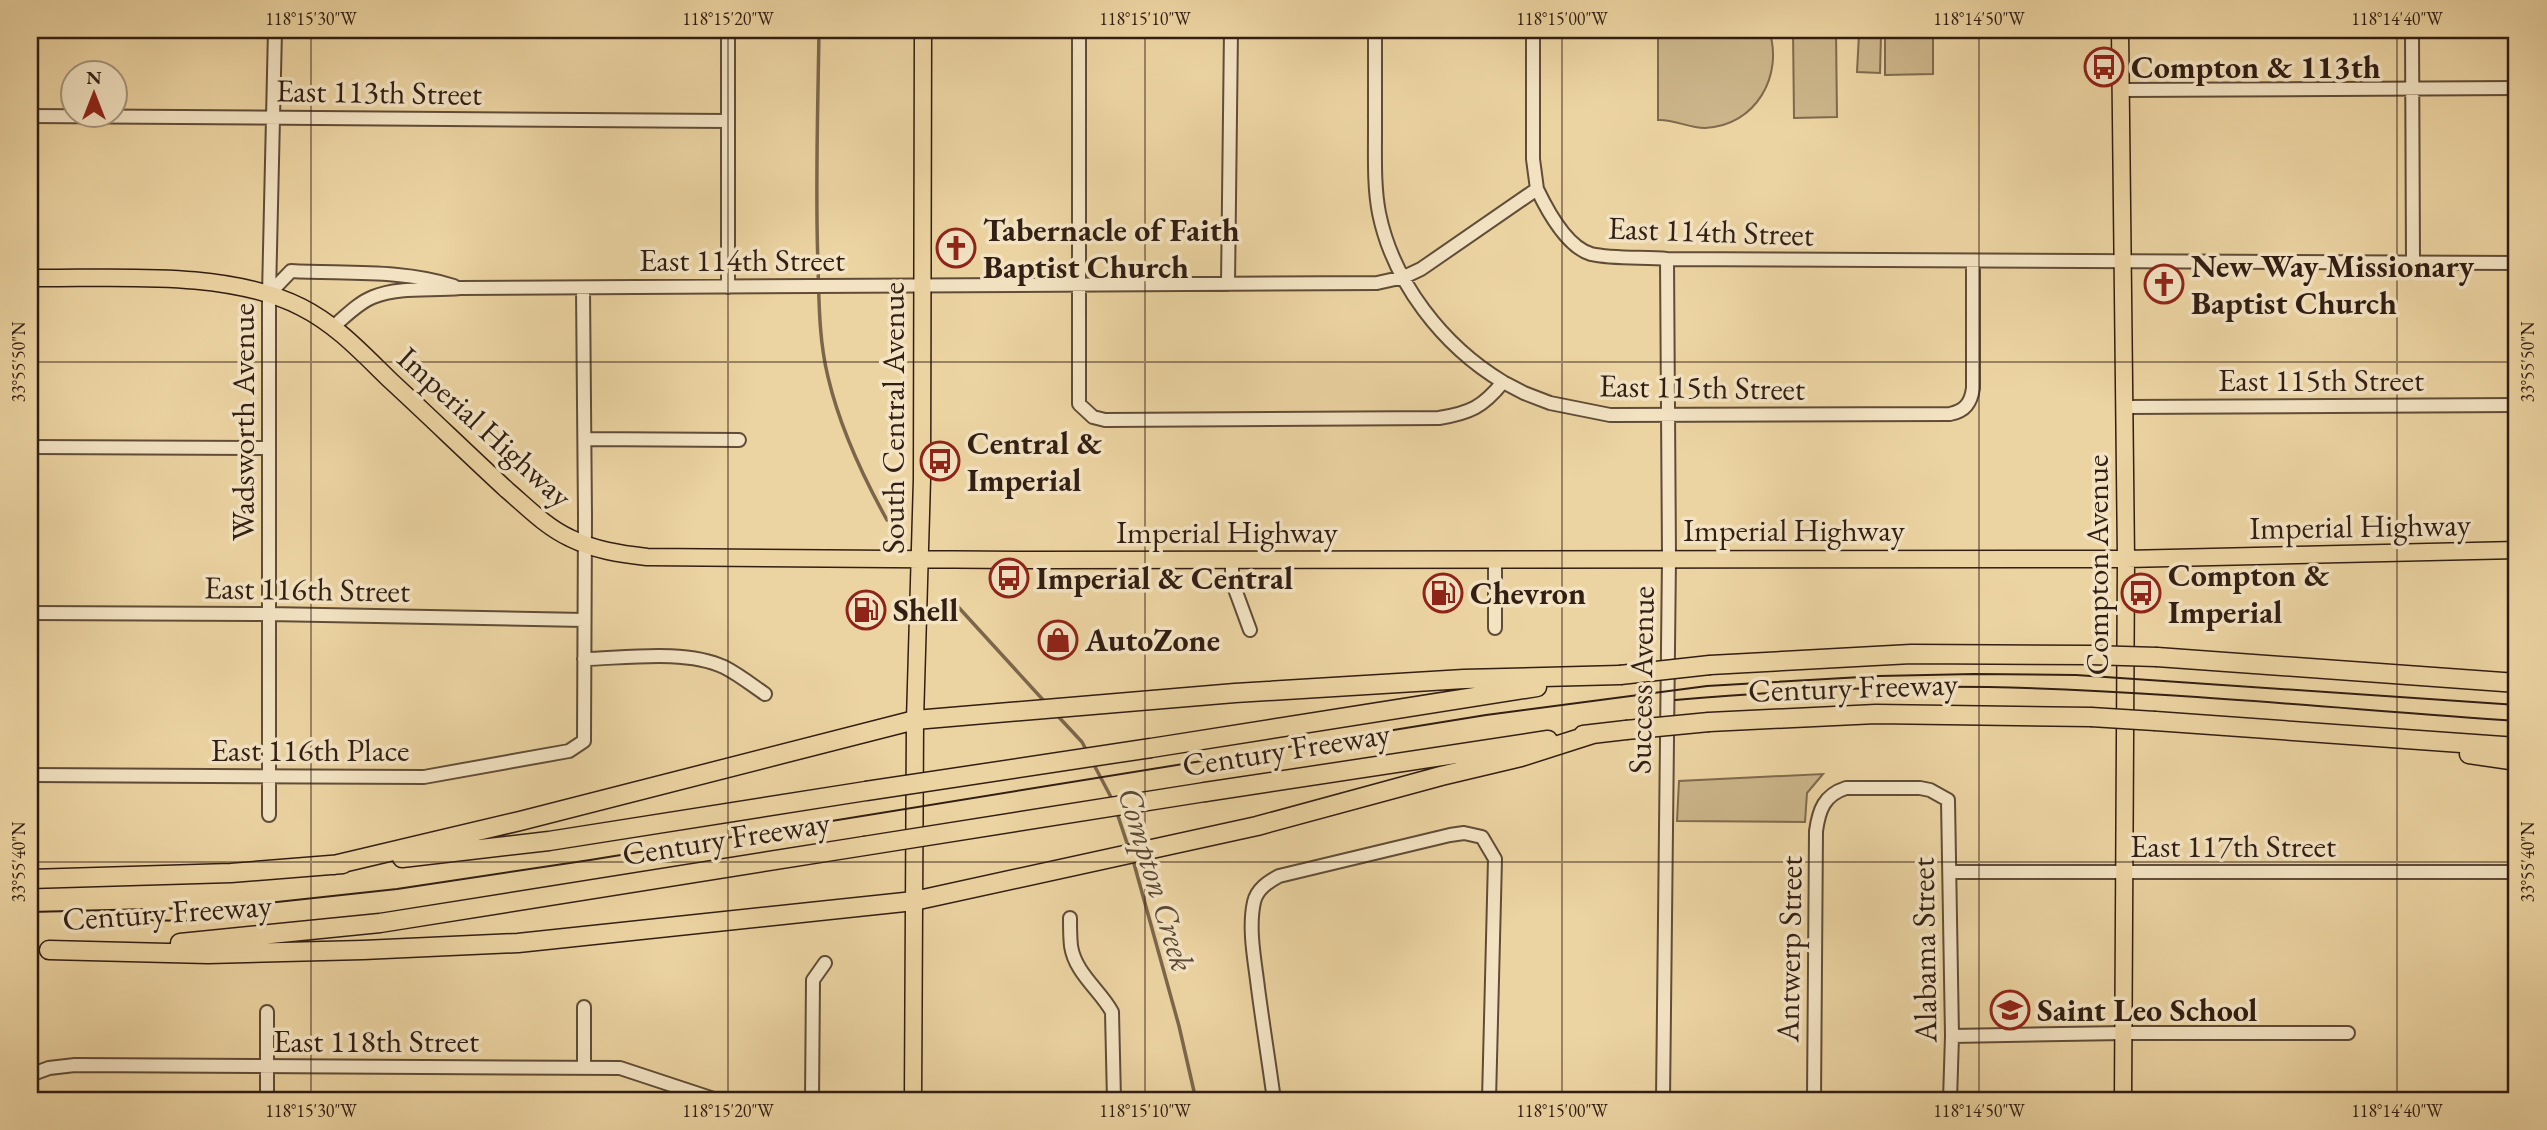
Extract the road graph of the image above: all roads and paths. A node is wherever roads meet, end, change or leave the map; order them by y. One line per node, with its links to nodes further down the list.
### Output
1 (275, 30): 14 (street, Wadsworth Avenue)
2 (728, 30): 15 (street)
3 (923, 30): 26 (main road, South Central Avenue)
4 (1080, 30): 25 (street)
5 (1231, 30): 24 (street)
6 (1375, 30): 22 (street, East 115th Street)
7 (1533, 30): 16 (street)
8 (2120, 30): 12 (main road, Compton Avenue)
9 (2412, 30): 10 (street)
10 (2412, 88): 11 (street); 12 (street); 19 (street)
11 (2517, 88)
12 (2121, 90): 20 (main road, Compton Avenue)
13 (30, 116): 14 (street, East 113th Street)
14 (274, 117): 15 (street, East 113th Street); 30 (street, Wadsworth Avenue)
15 (728, 121): 27 (street)
16 (1537, 189): 17 (street, East 114th Street); 22 (street, East 114th Street)
17 (1667, 260): 18 (street, East 114th Street); 35 (street, Success Avenue)
18 (1973, 261): 20 (street, East 114th Street); 35 (street, East 115th Street)
19 (2413, 261): 20 (street, East 114th Street); 21 (street, East 114th Street)
20 (2123, 263): 34 (main road, Compton Avenue)
21 (2517, 263)
22 (1404, 277): 24 (street, East 114th Street); 32 (street, East 115th Street)
23 (30, 278): 30 (main road, Imperial Highway)
24 (1228, 284): 25 (street, East 114th Street)
25 (1079, 285): 26 (street, East 114th Street); 32 (street)
26 (921, 286): 27 (street, East 114th Street); 43 (main road, South Central Avenue)
27 (728, 287): 29 (street, East 114th Street)
28 (460, 288): 29 (street, East 114th Street); 30 (street, East 114th Street); 31 (street, East 114th Street)
29 (583, 288): 36 (street)
30 (269, 294): 31 (main road, Imperial Highway); 39 (street, Wadsworth Avenue)
31 (334, 327): 40 (main road, Imperial Highway)
32 (1503, 382): 35 (street, East 115th Street)
33 (2517, 405): 34 (street, East 115th Street)
34 (2124, 407): 46 (main road, Compton Avenue)
35 (1669, 416): 42 (street, Success Avenue)
36 (585, 439): 37 (street); 40 (street)
37 (739, 440)
38 (30, 447): 39 (street)
39 (270, 449): 48 (street, Wadsworth Avenue)
40 (585, 545): 43 (main road, Imperial Highway); 49 (street)
41 (2517, 550): 46 (main road, Imperial Highway)
42 (1669, 558): 45 (main road, Imperial Highway); 46 (main road, Imperial Highway); 90 (street, Success Avenue)
43 (920, 559): 44 (main road, Imperial Highway); 56 (main road, South Central Avenue)
44 (1232, 559): 45 (main road, Imperial Highway); 51 (street)
45 (1495, 559): 50 (street)
46 (2126, 559): 67 (main road, Compton Avenue)
47 (30, 613): 48 (street, East 116th Street)
48 (270, 614): 49 (street, East 116th Street); 62 (street, Wadsworth Avenue)
49 (584, 620): 52 (street)
50 (1495, 628)
51 (1250, 630)
52 (584, 659): 55 (street); 62 (street, East 116th Place)
53 (1620, 675): 54 (highway, Century Freeway, bridge); 56 (highway); 65 (highway, Century Freeway, bridge)
54 (2517, 684)
55 (765, 694)
56 (915, 720): 65 (highway); 70 (main road, South Central Avenue)
57 (1593, 734): 58 (highway, Century Freeway, bridge); 70 (highway); 73 (highway, Century Freeway, bridge)
58 (2355, 736): 59 (highway, Century Freeway); 60 (highway)
59 (2517, 747)
60 (2517, 761)
61 (30, 775): 62 (street, East 116th Place)
62 (269, 777): 64 (street, Wadsworth Avenue)
63 (1948, 800): 66 (street, Alabama Street); 91 (street, Antwerp Street)
64 (269, 815)
65 (334, 865): 69 (highway, Century Freeway)
66 (1950, 872): 67 (street, East 117th Street); 79 (street, Alabama Street)
67 (2124, 872): 68 (street, East 117th Street); 77 (main road, Compton Avenue)
68 (2517, 872)
69 (30, 879)
70 (914, 901): 73 (highway); 86 (main road, South Central Avenue)
71 (1070, 918): 87 (street)
72 (30, 950): 73 (highway, Century Freeway)
73 (48, 950)
74 (825, 962): 85 (street)
75 (584, 1007): 81 (street)
76 (267, 1012): 80 (street)
77 (2123, 1033): 78 (street); 79 (street); 93 (main road, Compton Avenue)
78 (2348, 1033)
79 (1952, 1036): 92 (street, Alabama Street)
80 (267, 1067): 81 (street, East 118th Street); 82 (street, East 118th Street); 84 (street)
81 (584, 1068): 83 (street, East 118th Street)
82 (30, 1075)
83 (713, 1099)
84 (267, 1100)
85 (812, 1100)
86 (913, 1100)
87 (1114, 1100)
88 (1274, 1100): 89 (street)
89 (1489, 1100)
90 (1663, 1100)
91 (1814, 1100)
92 (1950, 1100)
93 (2123, 1100)

